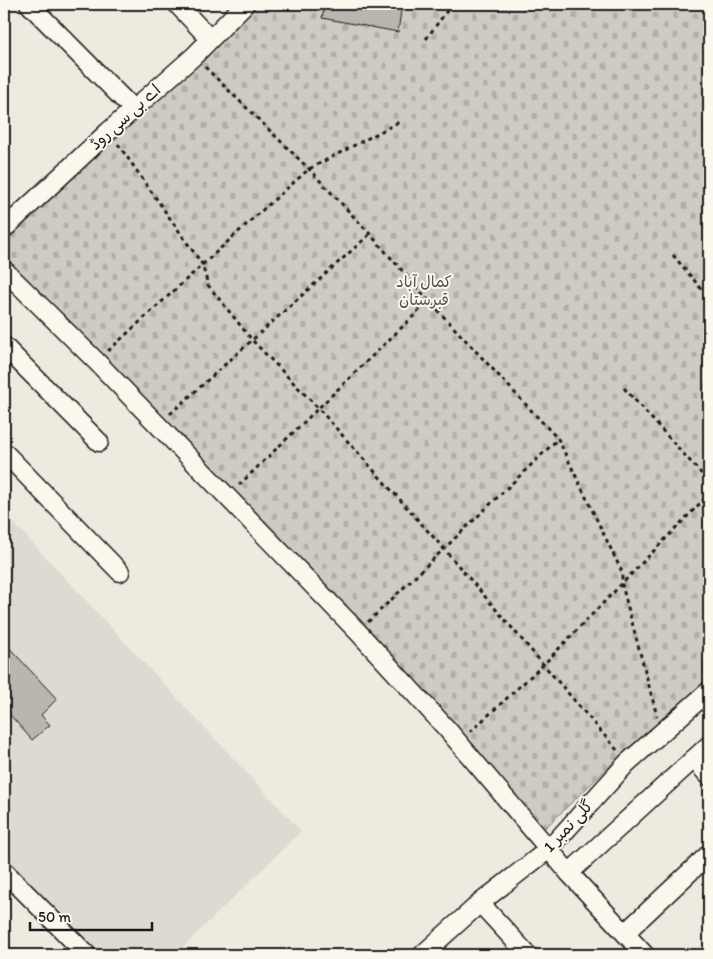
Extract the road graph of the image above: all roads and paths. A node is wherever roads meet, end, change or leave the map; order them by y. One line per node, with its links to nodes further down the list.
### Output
1 (29, 4): 8 (street)
2 (177, 4): 5 (street)
3 (245, 4): 5 (street, اے بی سی روڈ)
4 (452, 4): 6 (path)
5 (210, 39): 7 (street, اے بی سی روڈ)
6 (426, 39)
7 (194, 56): 8 (street, اے بی سی روڈ); 11 (path)
8 (134, 109): 10 (street, اے بی سی روڈ)
9 (399, 122): 11 (path)
10 (109, 132): 12 (street, اے بی سی روڈ); 15 (path)
11 (309, 170): 13 (path); 15 (path)
12 (4, 229)
13 (370, 234): 18 (path); 19 (path)
14 (673, 255): 17 (path)
15 (202, 264): 19 (path); 21 (path)
16 (4, 270): 21 (street)
17 (709, 298)
18 (429, 301): 23 (path); 25 (path)
19 (252, 340): 23 (path); 24 (path)
20 (4, 346): 26 (street)
21 (96, 361): 24 (street)
22 (624, 388): 28 (path)
23 (318, 408): 30 (path); 31 (path)
24 (158, 425): 30 (street)
25 (558, 438): 31 (path); 33 (path)
26 (99, 442)
27 (4, 452): 32 (street)
28 (709, 482)
29 (709, 494): 33 (path)
30 (227, 496): 34 (street)
31 (444, 549): 34 (path); 35 (path)
32 (120, 572)
33 (622, 585): 35 (path); 37 (path)
34 (358, 632): 38 (street)
35 (543, 665): 38 (path); 41 (path)
36 (709, 691): 37 (street, گلی نمبر 1)
37 (662, 733): 41 (street, گلی نمبر 1)
38 (458, 742): 43 (street)
39 (709, 745): 40 (street)
40 (694, 759): 42 (street); 46 (street)
41 (627, 763): 43 (street, گلی نمبر 1)
42 (709, 776)
43 (549, 849): 46 (street); 47 (street, گلی نمبر 1)
44 (709, 854): 48 (street)
45 (4, 871): 49 (street)
46 (568, 873): 48 (street)
47 (480, 903): 50 (street, گلی نمبر 1); 51 (street)
48 (625, 933): 52 (street)
49 (87, 955)
50 (422, 955)
51 (528, 955)
52 (645, 955)

